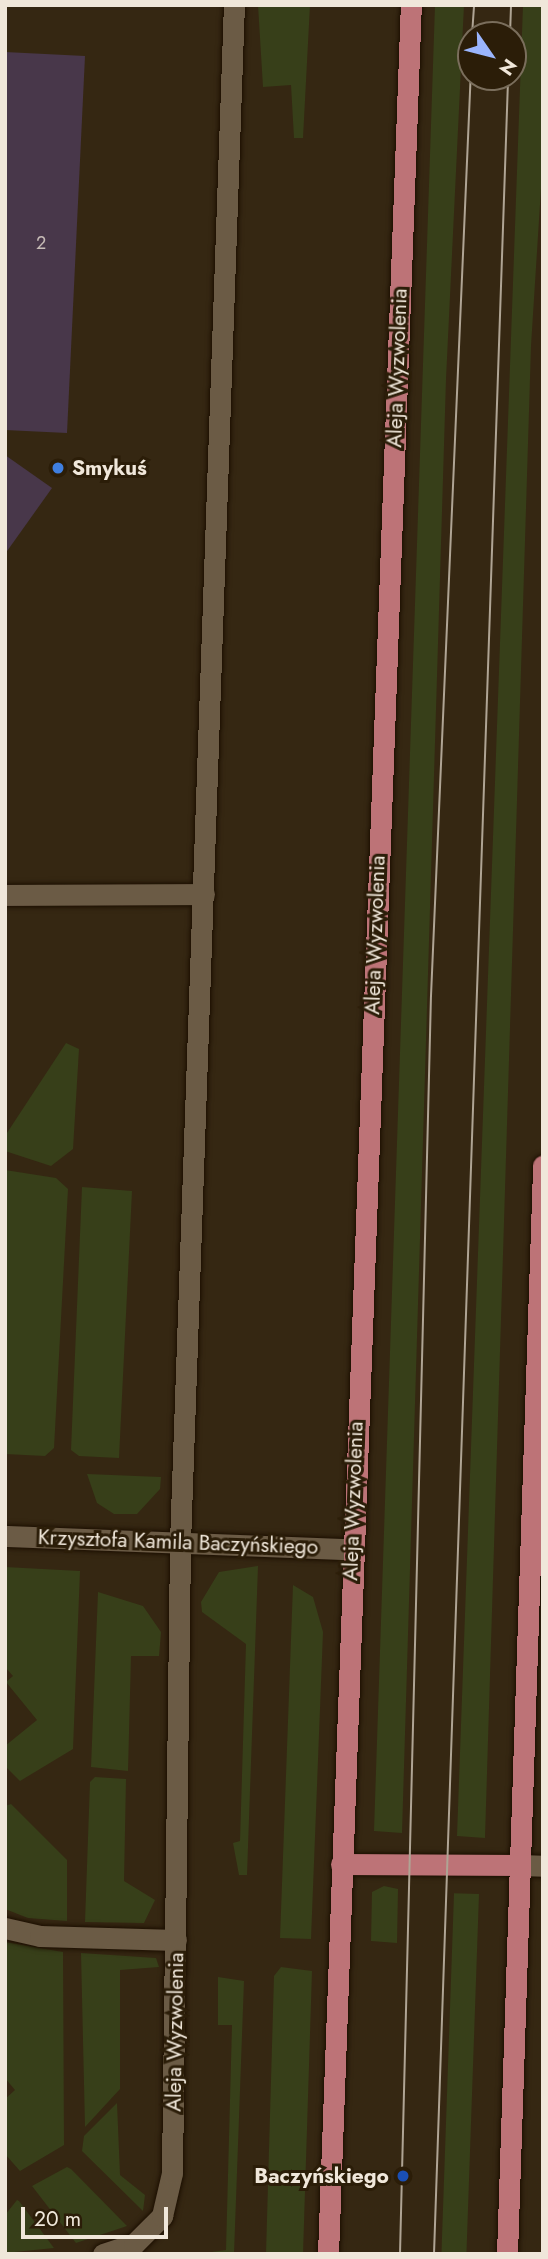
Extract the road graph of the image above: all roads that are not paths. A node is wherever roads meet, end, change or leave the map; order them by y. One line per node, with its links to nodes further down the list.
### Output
1 (234, 5): 3 (street, Aleja Wyzwolenia)
2 (411, 5): 8 (main road, Aleja Wyzwolenia)
3 (204, 894): 4 (street); 7 (street, Aleja Wyzwolenia)
4 (5, 895)
5 (543, 1166): 10 (main road)
6 (5, 1536): 7 (street, Krzysztofa Kamila Baczyńskiego)
7 (180, 1542): 8 (street, Krzysztofa Kamila Baczyńskiego); 13 (street, Aleja Wyzwolenia)
8 (351, 1549): 9 (main road, Aleja Wyzwolenia)
9 (341, 1864): 10 (main road); 15 (main road, Aleja Wyzwolenia)
10 (520, 1865): 11 (street); 16 (main road)
11 (543, 1866)
12 (5, 1928): 13 (street)
13 (176, 1940): 14 (street, Aleja Wyzwolenia)
14 (103, 2254)
15 (328, 2254)
16 (507, 2254)

